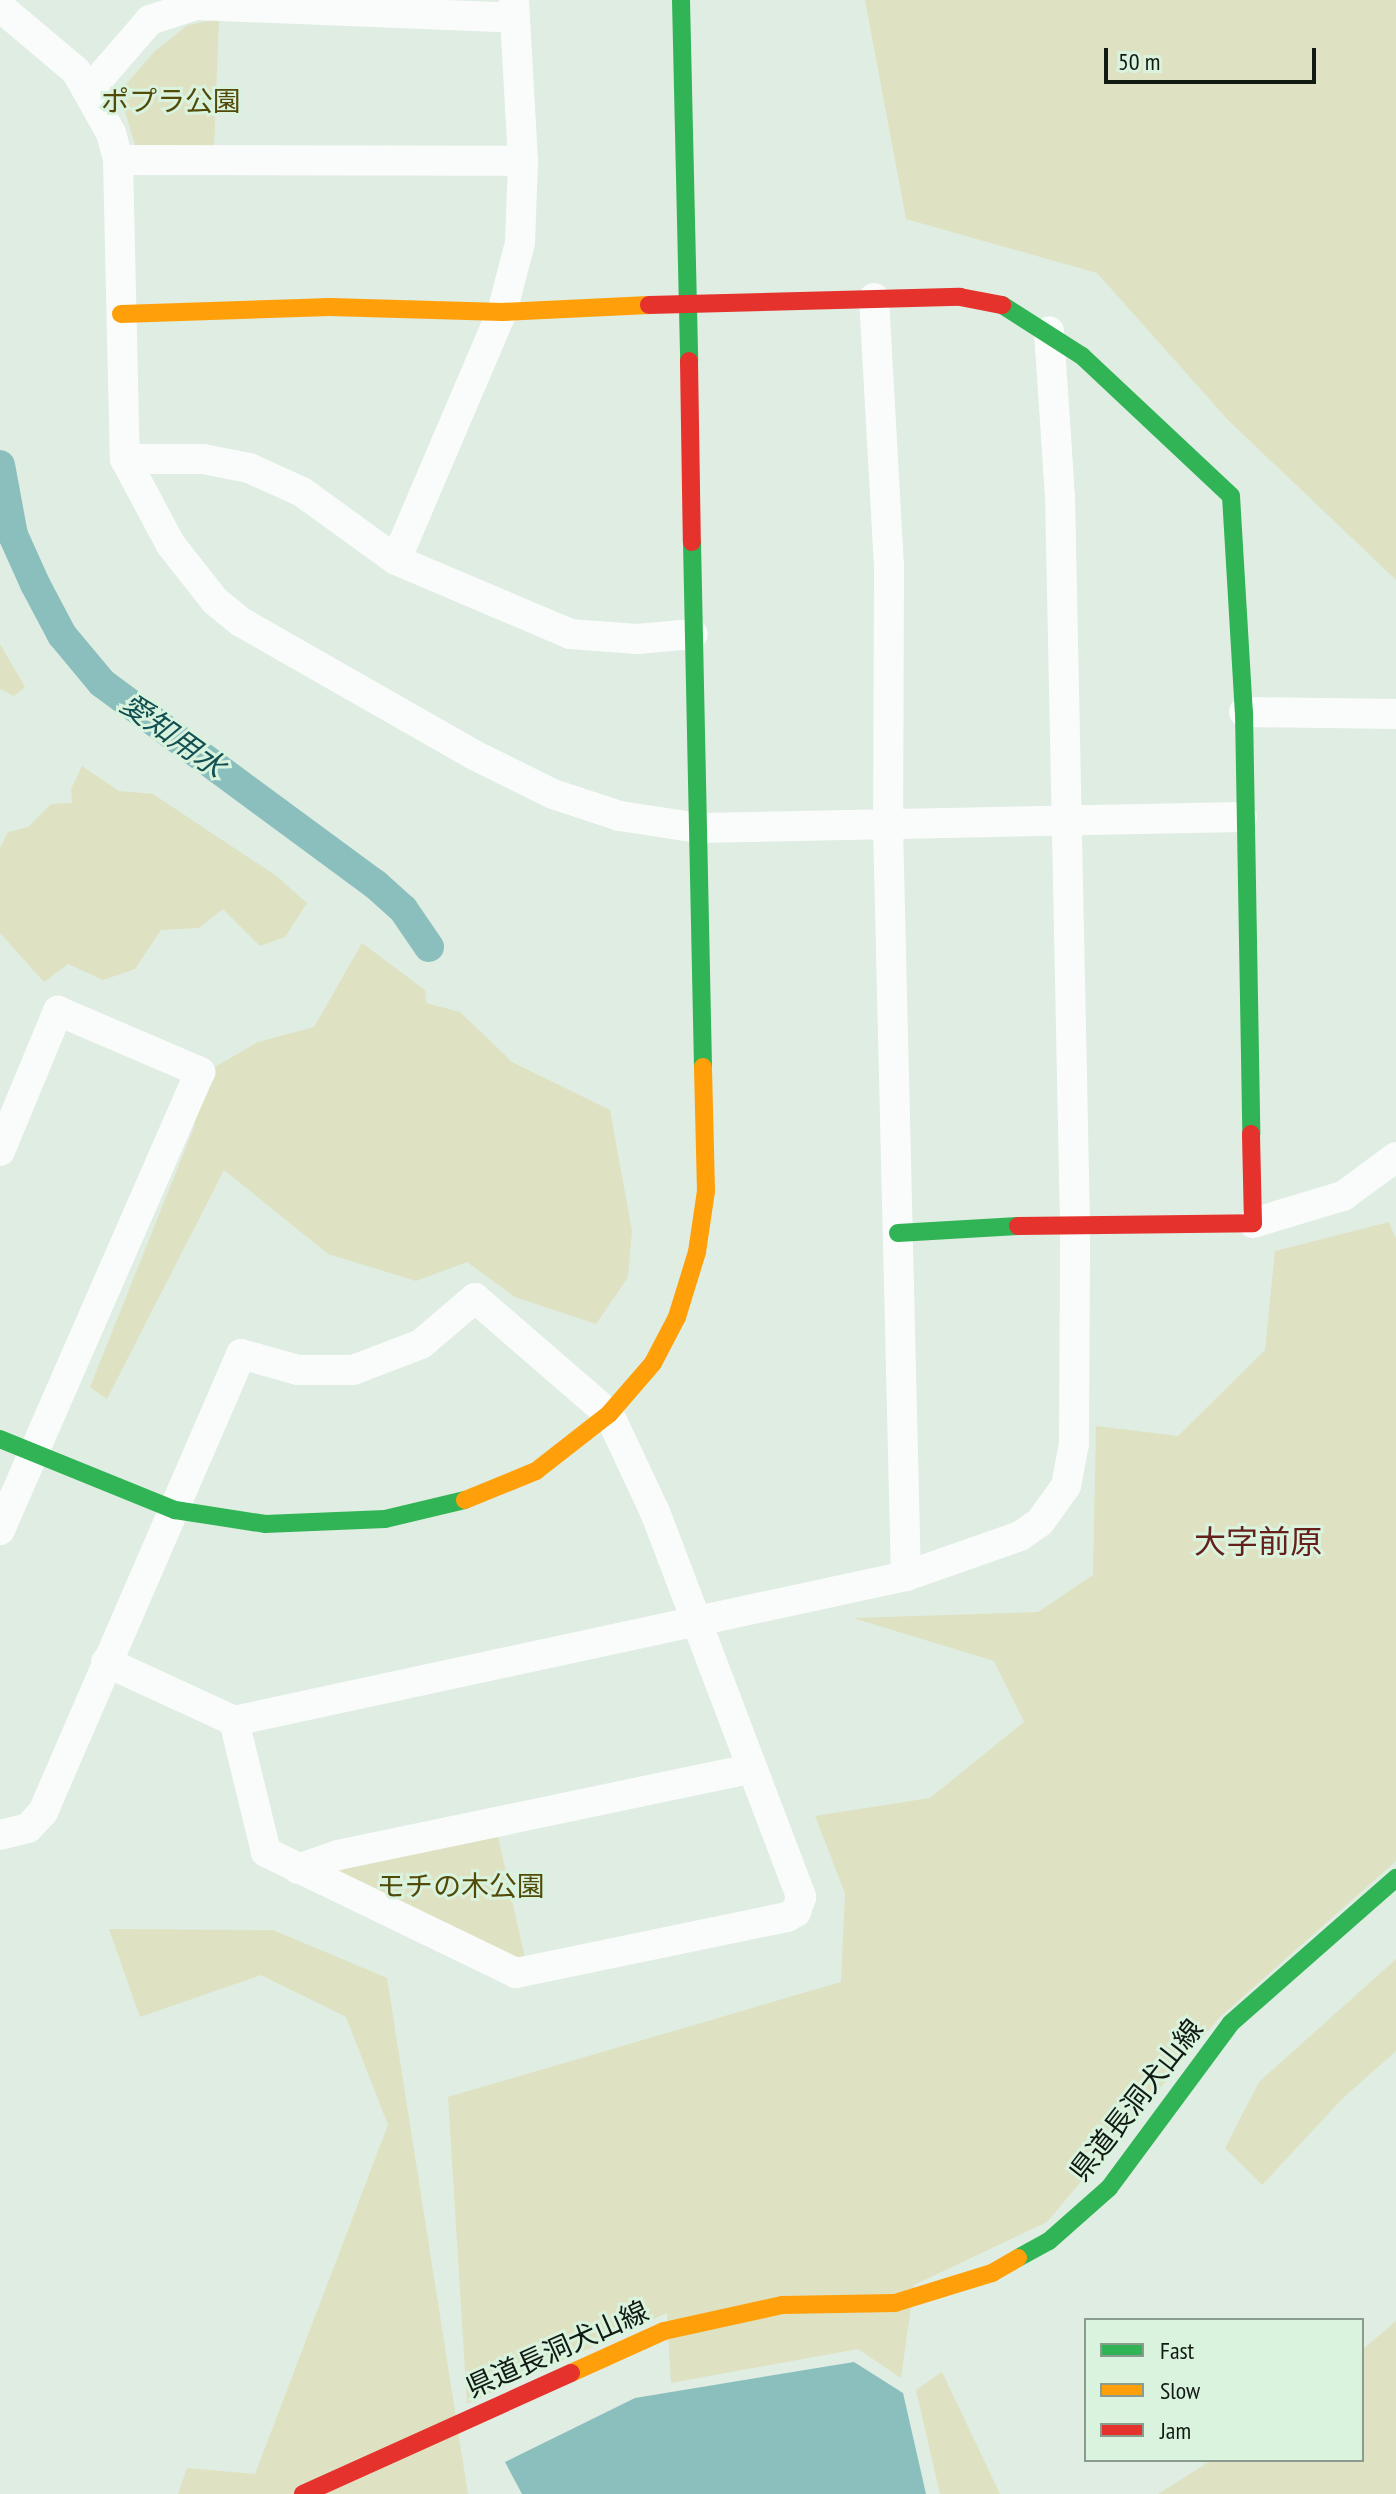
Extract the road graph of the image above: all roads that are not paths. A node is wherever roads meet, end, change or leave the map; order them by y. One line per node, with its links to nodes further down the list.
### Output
1 (681, 0): 8 (street)
2 (0, 7): 4 (street)
3 (515, 9): 4 (street); 6 (street)
4 (91, 88): 5 (street)
5 (118, 160): 6 (street); 10 (street)
6 (523, 161): 9 (street)
7 (874, 298): 8 (street); 11 (street); 19 (street)
8 (685, 302): 9 (street); 14 (street)
9 (502, 312): 10 (street); 13 (street)
10 (121, 314): 12 (street)
11 (1049, 331): 15 (street); 18 (street)
12 (125, 459): 13 (street); 20 (street)
13 (396, 560): 14 (street)
14 (693, 634): 20 (street)
15 (1244, 712): 16 (street); 17 (street)
16 (1396, 714)
17 (1242, 817): 18 (street); 24 (street)
18 (1068, 820): 19 (street); 23 (street)
19 (888, 826): 20 (street); 25 (street)
20 (698, 828): 26 (street)
21 (0, 1151): 28 (street)
22 (1396, 1157): 24 (street)
23 (1075, 1223): 24 (street); 25 (street); 31 (street)
24 (1253, 1223)
25 (898, 1233): 31 (street)
26 (609, 1414): 29 (street); 29 (street); 32 (street)
27 (0, 1439): 28 (street)
28 (35, 1455): 29 (street); 30 (street)
29 (175, 1510): 33 (street)
30 (0, 1530)
31 (906, 1576): 32 (street)
32 (693, 1619): 34 (street); 35 (street)
33 (106, 1662): 34 (street); 36 (street)
34 (234, 1721): 37 (street)
35 (750, 1769): 37 (street); 37 (street)
36 (0, 1835)
37 (298, 1869)
38 (1396, 1878): 39 (street, 県道長洞犬山線)
39 (303, 2494)

